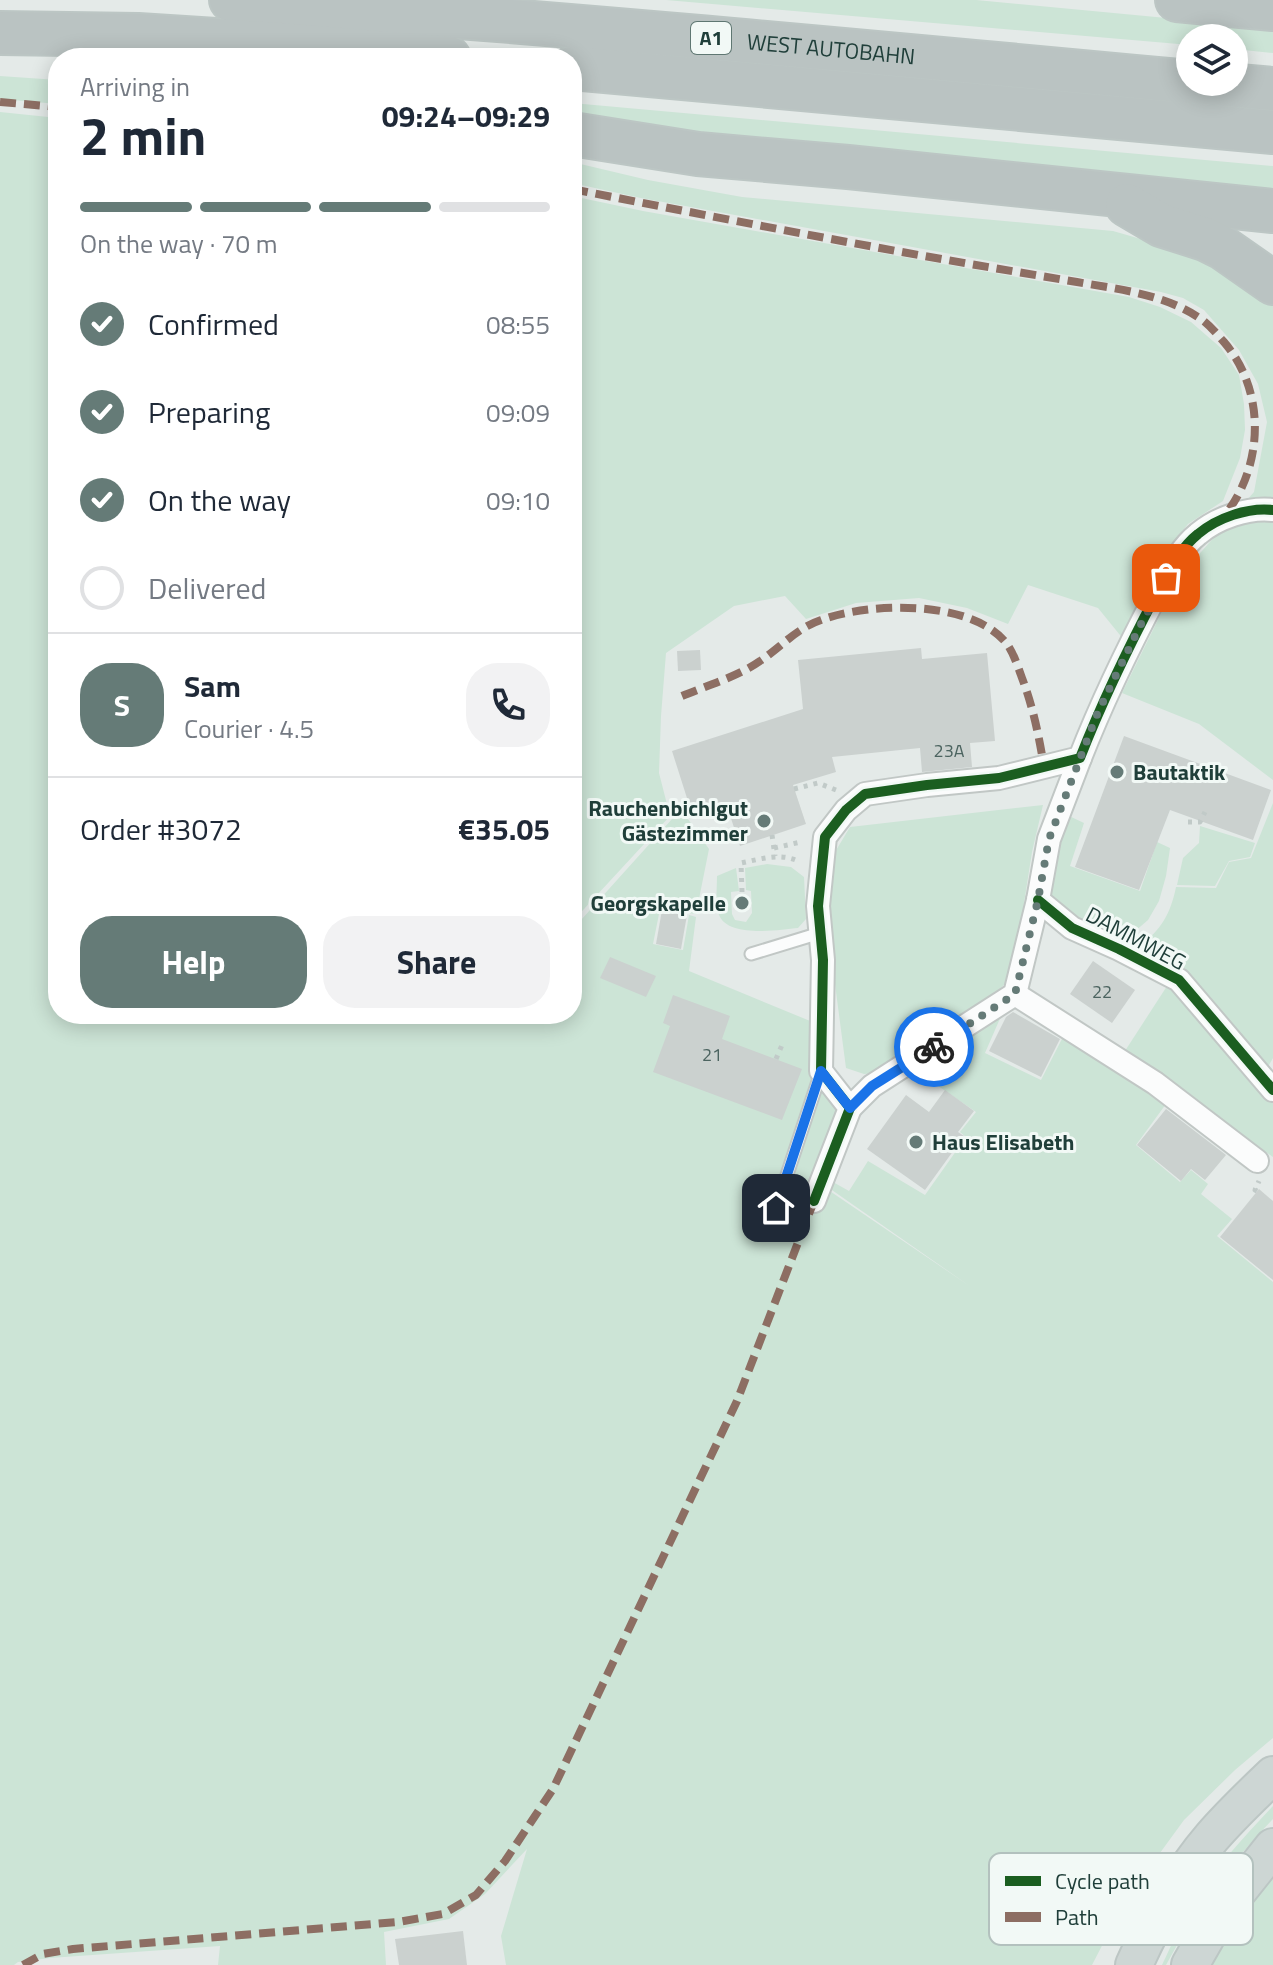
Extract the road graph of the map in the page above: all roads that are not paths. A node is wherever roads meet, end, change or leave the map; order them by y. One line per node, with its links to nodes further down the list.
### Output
1 (231, 0): 8 (highway, WEST AUTOBAHN / A1)
2 (1177, 0): 3 (highway)
3 (1273, 9)
4 (10, 34): 5 (highway); 6 (highway)
5 (70, 48)
6 (330, 48)
7 (582, 69): 11 (highway, WEST AUTOBAHN / A1)
8 (1176, 81)
9 (1248, 87): 10 (highway, WEST AUTOBAHN / A1)
10 (1273, 89)
11 (1273, 132)
12 (582, 136): 13 (highway)
13 (1105, 192): 14 (highway); 15 (highway)
14 (1273, 211)
15 (1273, 283)
16 (1273, 510): 17 (street)
17 (1080, 758): 18 (street); 19 (street)
18 (1038, 900): 21 (street); 23 (street, DAMMWEG)
19 (820, 933): 20 (lane); 22 (street)
20 (751, 954)
21 (1015, 994): 24 (street); 25 (street)
22 (821, 1071): 24 (street); 27 (lane)
23 (1273, 1090)
24 (850, 1108): 26 (street)
25 (1257, 1161)
26 (814, 1201)
27 (776, 1208)
28 (1273, 1775): 30 (main road)
29 (1273, 1847): 31 (main road)
30 (1200, 1853)
31 (1253, 1872)
32 (1145, 1945): 34 (main road)
33 (1201, 1945): 35 (main road)
34 (1134, 1965)
35 (1190, 1965)

